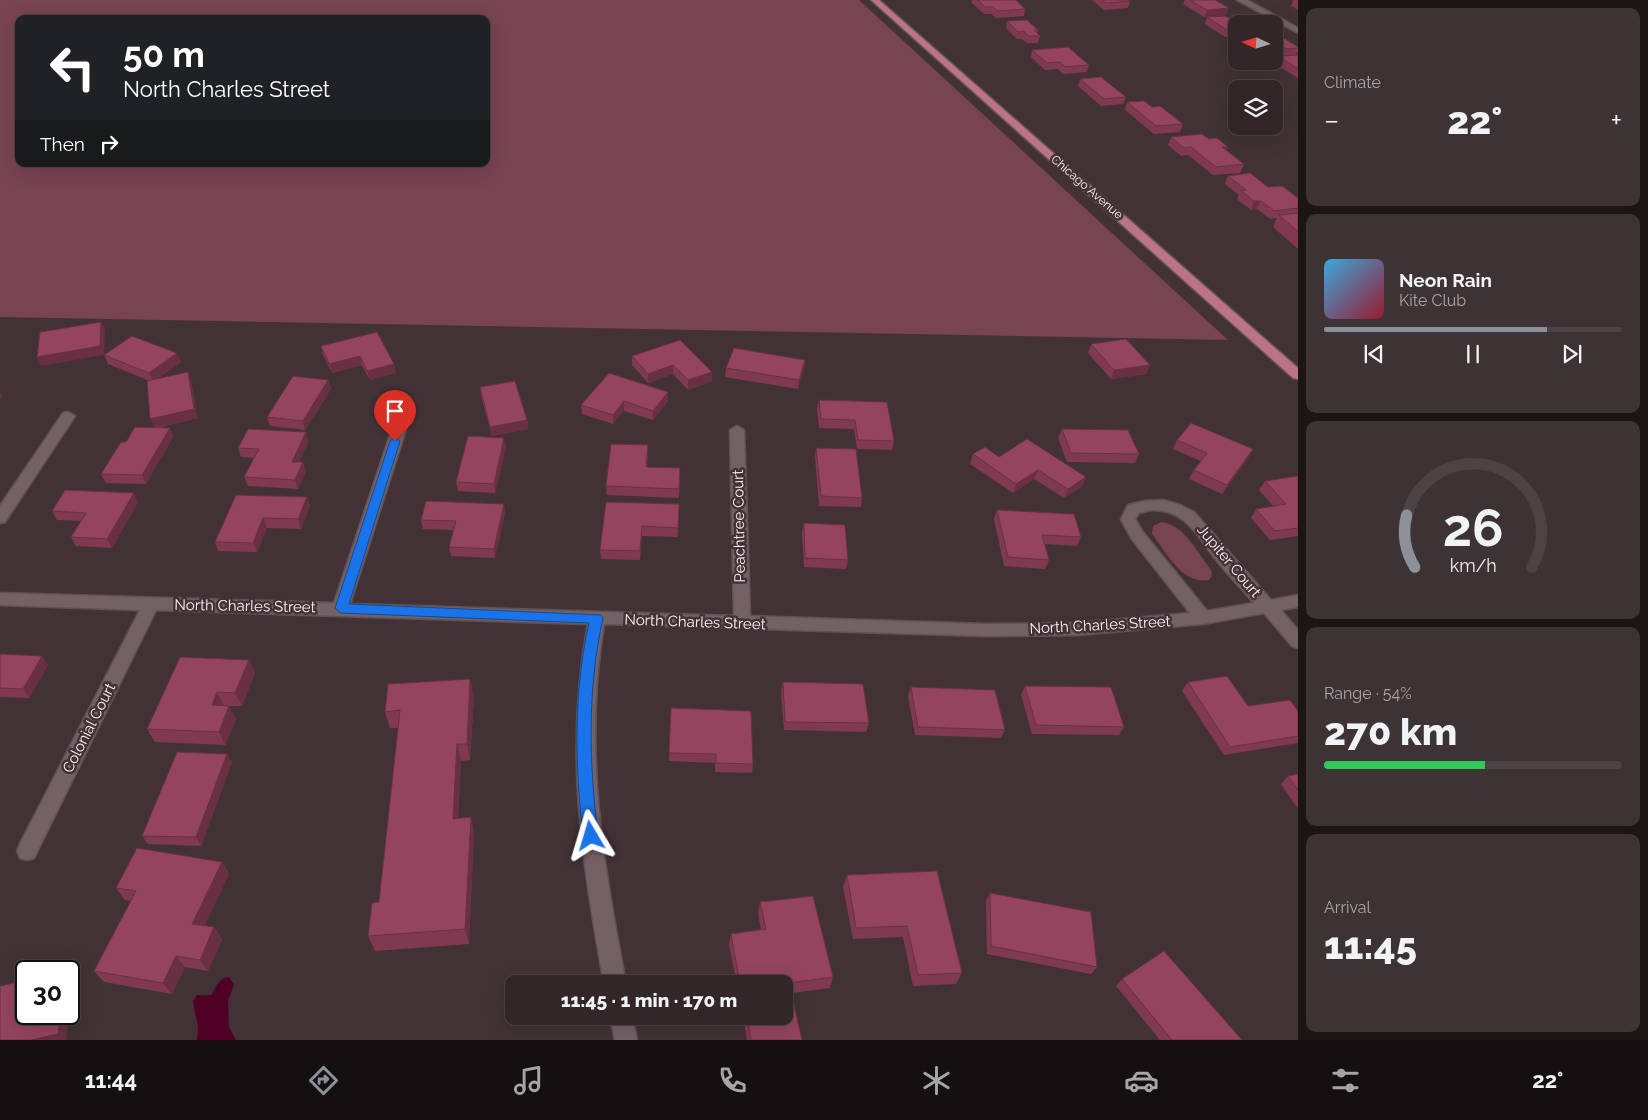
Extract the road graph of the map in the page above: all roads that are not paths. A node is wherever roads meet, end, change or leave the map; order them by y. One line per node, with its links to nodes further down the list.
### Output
1 (875, 0): 4 (main road, Chicago Avenue)
2 (1241, 0): 3 (street)
3 (1298, 30)
4 (1298, 375)
5 (68, 416): 8 (street)
6 (401, 423): 13 (street)
7 (737, 430): 16 (street, Peachtree Court)
8 (0, 518)
9 (0, 599): 11 (street, North Charles Street)
10 (1298, 601): 12 (street, North Charles Street)
11 (151, 604): 13 (street, North Charles Street); 18 (street, Colonial Court)
12 (1269, 607): 15 (street, North Charles Street); 15 (street, Jupiter Court); 17 (street, Jupiter Court)
13 (341, 608): 14 (street, North Charles Street)
14 (597, 618): 16 (street, North Charles Street); 19 (street)
15 (1203, 618): 16 (street, North Charles Street)
16 (742, 623)
17 (1298, 641)
18 (27, 851)
19 (613, 975)
20 (623, 1025): 21 (street)
21 (626, 1040)

